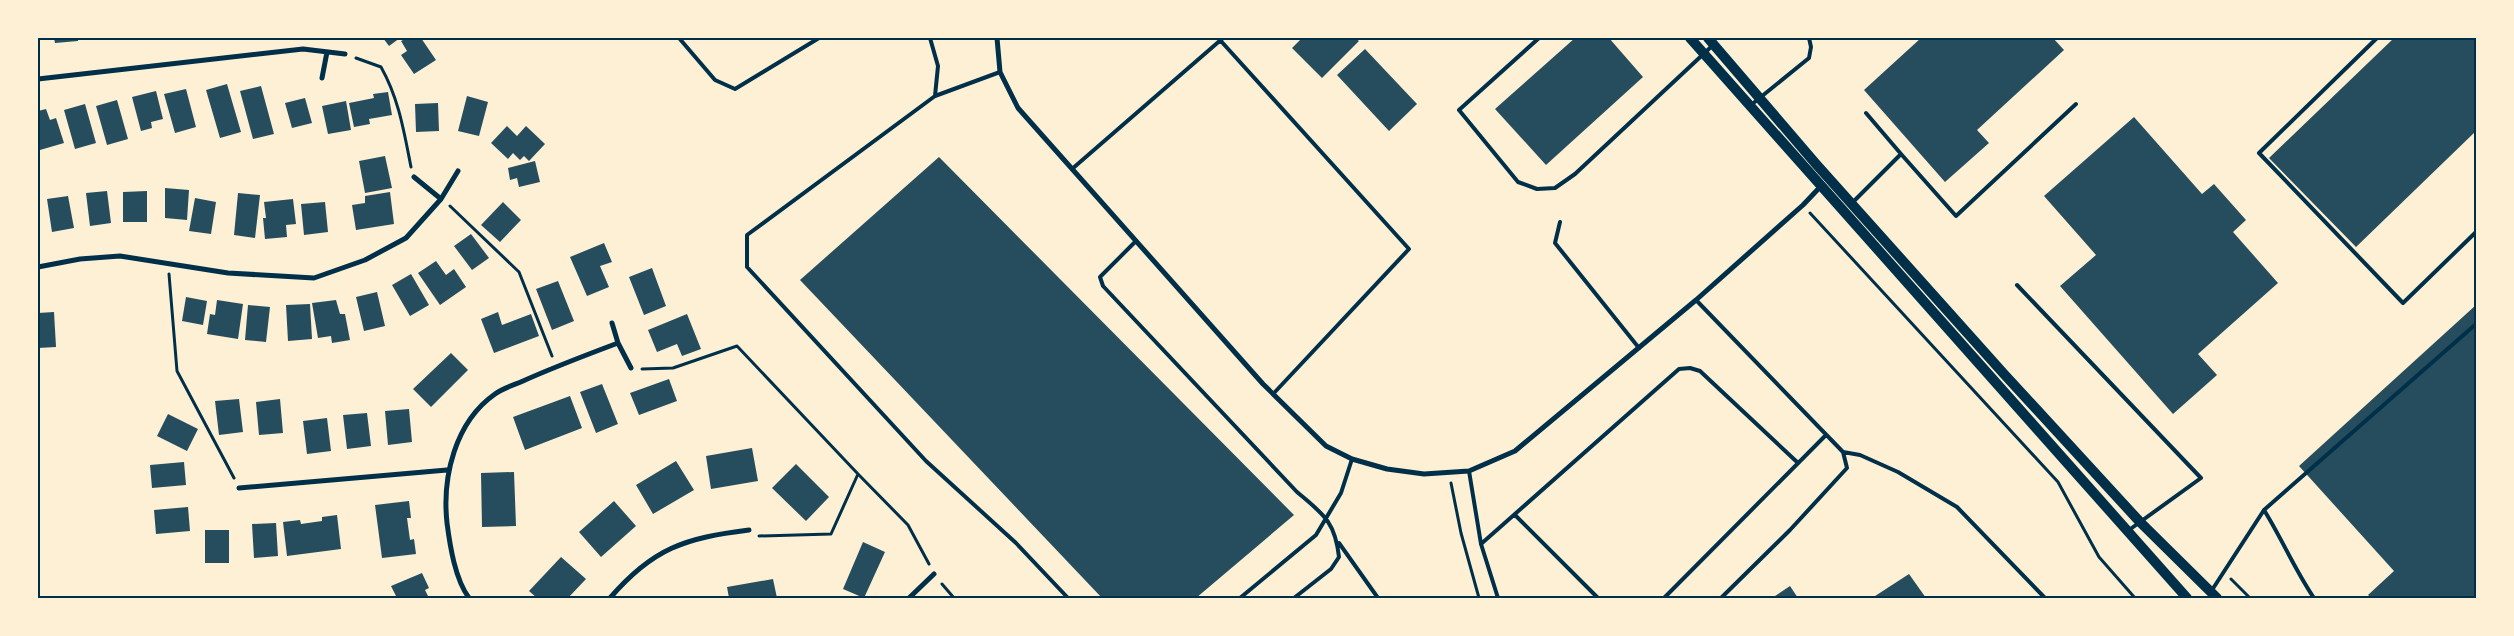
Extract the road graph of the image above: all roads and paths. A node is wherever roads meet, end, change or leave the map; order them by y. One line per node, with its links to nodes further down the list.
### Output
1 (679, 38): 2 (lane)
2 (819, 38)
3 (930, 38): 17 (lane)
4 (996, 38): 14 (street)
5 (1539, 38): 13 (lane)
6 (1690, 38): 13 (main road)
7 (1809, 38): 18 (lane)
8 (2377, 38): 33 (lane)
9 (1221, 39): 23 (lane); 45 (lane)
10 (1711, 41): 13 (lane); 18 (main road)
11 (327, 52): 12 (street); 15 (street); 16 (street)
12 (345, 54): 25 (path)
13 (1704, 54): 20 (main road)
14 (1000, 72): 17 (lane); 23 (street)
15 (322, 78)
16 (38, 79)
17 (935, 96): 70 (lane)
18 (1760, 98): 20 (lane); 26 (main road)
19 (2076, 104): 22 (lane)
20 (1750, 106): 27 (main road)
21 (1866, 113): 22 (lane)
22 (1900, 154): 29 (lane)
23 (1072, 169): 34 (street)
24 (458, 171): 28 (street)
25 (414, 177): 28 (street)
26 (1829, 178): 27 (street); 29 (main road)
27 (1821, 186): 30 (street); 31 (main road)
28 (441, 199): 35 (street); 43 (path)
29 (1851, 203): 31 (lane); 58 (main road)
30 (1803, 205): 38 (street); 80 (path)
31 (1842, 210): 60 (main road)
32 (1560, 222): 42 (lane)
33 (2476, 232)
34 (1136, 241): 45 (street); 57 (lane)
35 (168, 264): 36 (street); 54 (path)
36 (38, 267)
37 (2017, 285): 58 (lane)
38 (1696, 300): 42 (street); 46 (lane)
39 (612, 323): 41 (street)
40 (2476, 324): 55 (lane)
41 (618, 343): 43 (street); 44 (street)
42 (1639, 348): 51 (street)
43 (556, 366): 50 (street)
44 (631, 368): 53 (path)
45 (1274, 393): 48 (street)
46 (1826, 435): 47 (lane); 49 (lane)
47 (1843, 452): 78 (lane); 79 (lane)
48 (1352, 459): 52 (street); 57 (lane)
49 (1797, 462): 56 (lane); 77 (lane)
50 (448, 470): 54 (street); 66 (street)
51 (1469, 471): 52 (street); 62 (lane)
52 (1450, 473): 74 (path)
53 (858, 474): 59 (path); 64 (path)
54 (239, 488)
55 (2264, 510): 63 (lane); 83 (lane)
56 (1515, 515): 62 (lane); 76 (lane)
57 (1328, 518): 61 (lane); 71 (lane)
58 (2140, 522): 60 (lane); 65 (main road)
59 (749, 530): 67 (street)
60 (2127, 531): 81 (main road)
61 (1337, 541): 72 (lane); 73 (lane)
62 (1481, 544): 75 (lane)
63 (2224, 572): 65 (lane); 82 (path)
64 (934, 574): 68 (street); 69 (path)
65 (2214, 595)
66 (469, 598)
67 (610, 598)
68 (909, 598)
69 (954, 598)
70 (1068, 598)
71 (1240, 598)
72 (1294, 598)
73 (1378, 598)
74 (1479, 598)
75 (1498, 598)
76 (1598, 598)
77 (1664, 598)
78 (1721, 598)
79 (2044, 598)
80 (2136, 598)
81 (2188, 598)
82 (2250, 598)
83 (2314, 598)

